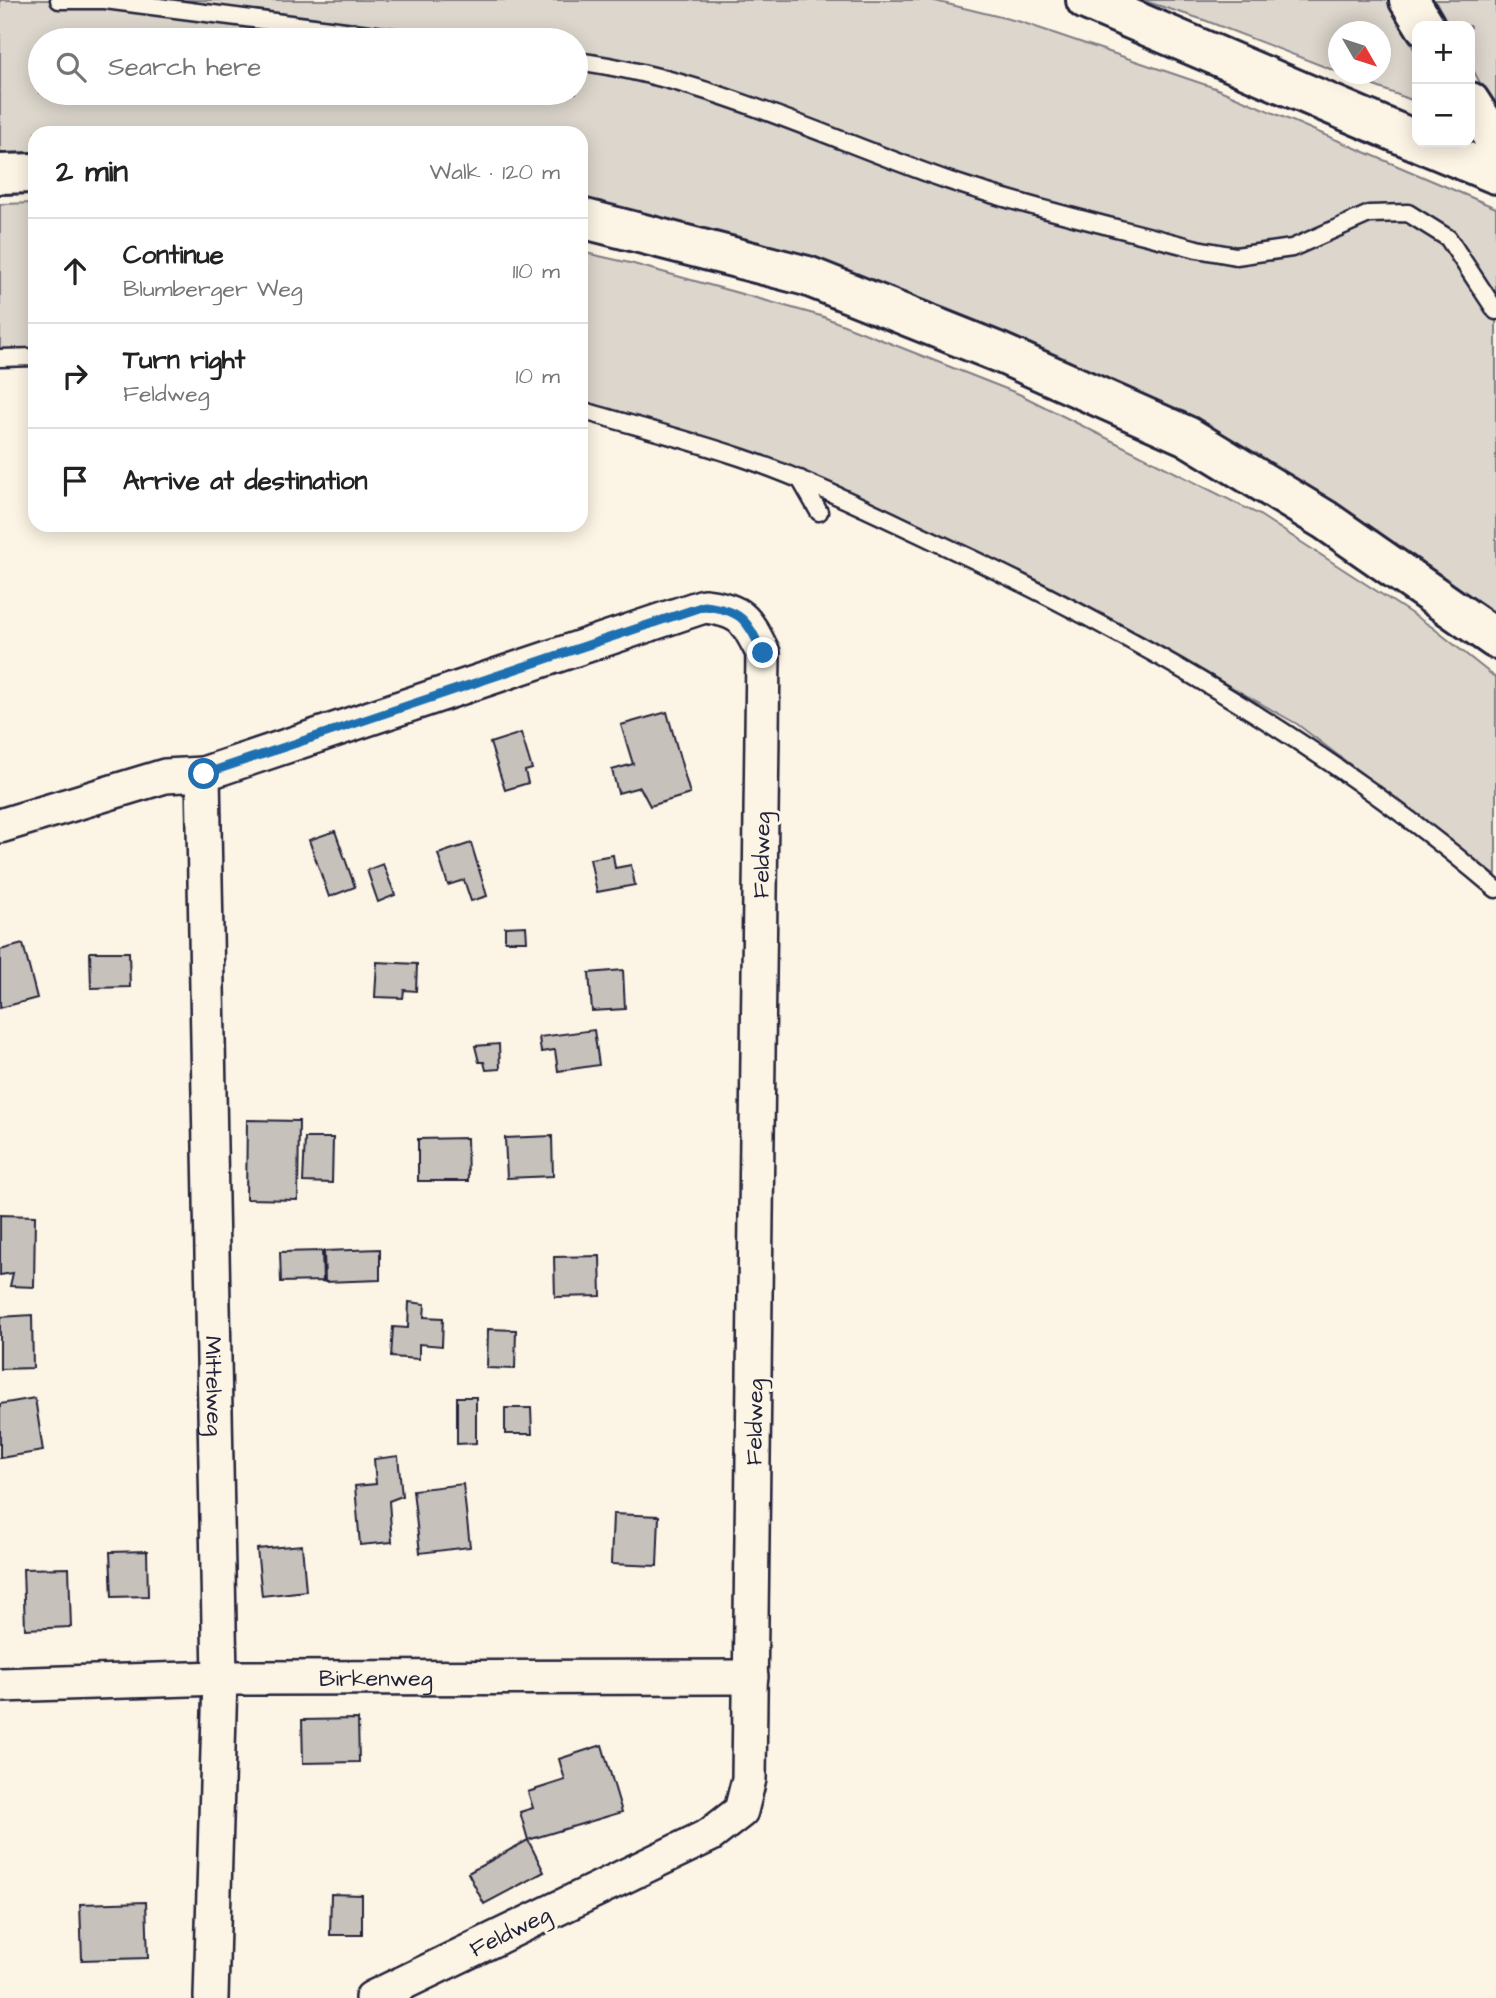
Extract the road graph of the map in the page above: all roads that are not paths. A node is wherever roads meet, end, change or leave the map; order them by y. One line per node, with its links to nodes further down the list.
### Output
1 (59, 0): 5 (lane)
2 (1087, 0): 8 (highway)
3 (1409, 0): 4 (highway)
4 (1421, 21)
5 (320, 28)
6 (588, 63): 15 (lane)
7 (1475, 110): 9 (highway)
8 (1412, 138)
9 (1496, 142)
10 (1432, 147): 13 (highway)
11 (28, 173): 12 (highway)
12 (0, 174)
13 (1496, 174)
14 (588, 220): 21 (highway)
15 (1496, 311)
16 (28, 357): 17 (lane)
17 (0, 358)
18 (588, 412): 19 (lane)
19 (800, 479): 20 (lane); 24 (lane)
20 (819, 512)
21 (1496, 639)
22 (204, 774): 23 (street); 25 (street, Feldweg); 26 (street, Mittelweg)
23 (0, 826)
24 (1496, 889)
25 (751, 1677): 26 (street, Birkenweg); 29 (street, Feldweg)
26 (220, 1678): 27 (street, Birkenweg); 28 (street, Mittelweg)
27 (0, 1685)
28 (211, 1998)
29 (372, 1998)

